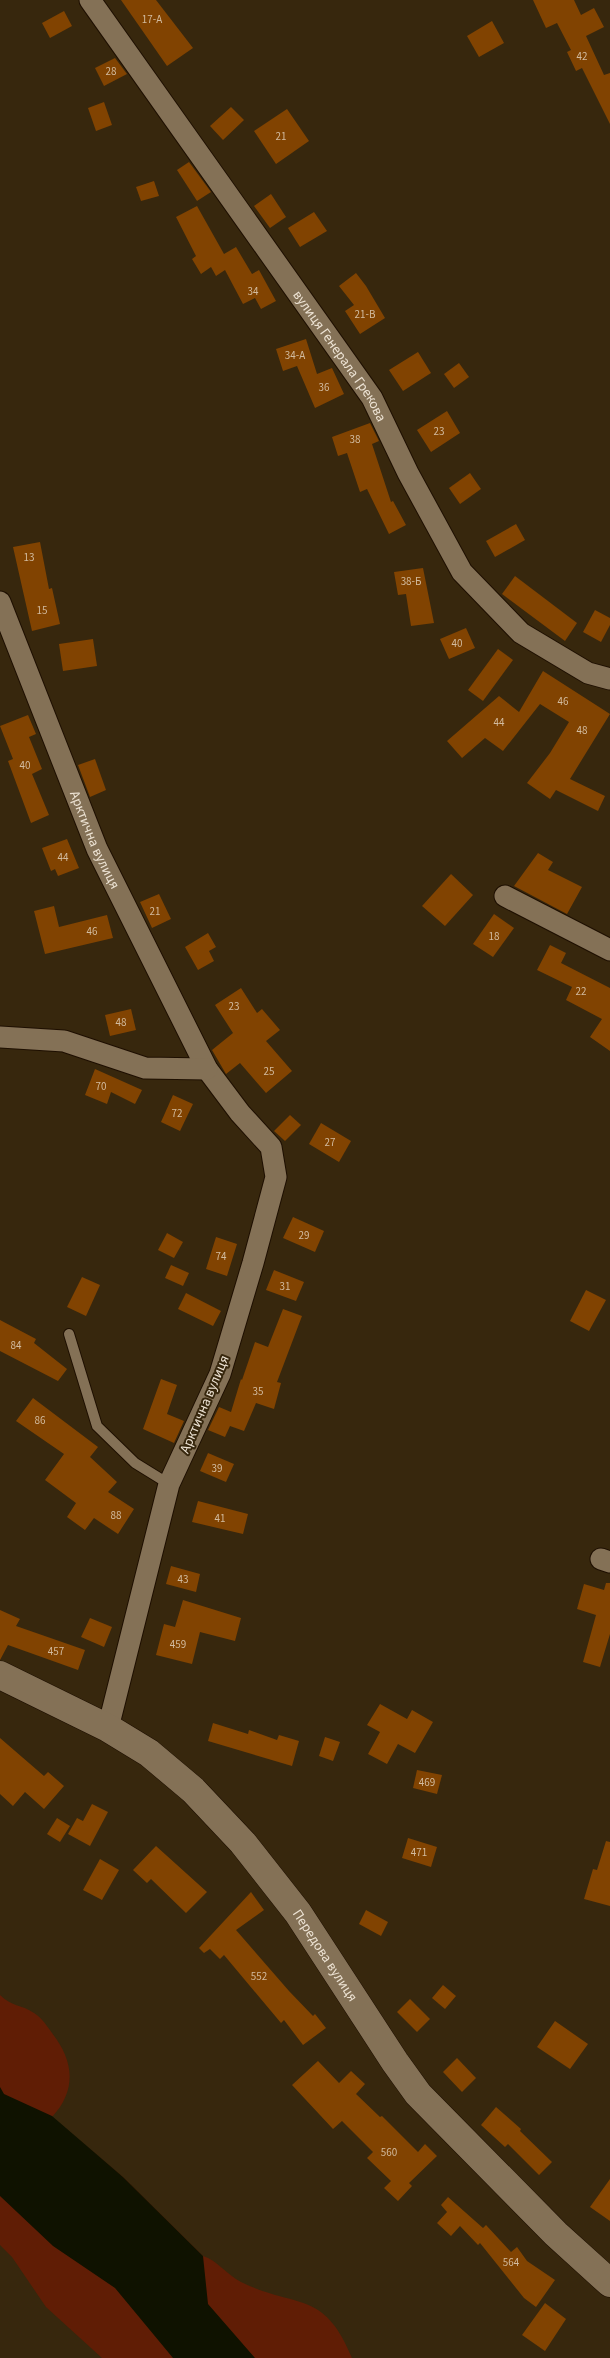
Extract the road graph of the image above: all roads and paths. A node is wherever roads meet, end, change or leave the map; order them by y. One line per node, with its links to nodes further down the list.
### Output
1 (90, 0): 3 (street, вулиця Генерала Грекова)
2 (0, 602): 7 (street, Арктична вулиця)
3 (610, 679)
4 (505, 896): 5 (street)
5 (610, 950)
6 (0, 1037): 7 (street)
7 (207, 1070): 9 (street, Арктична вулиця)
8 (69, 1334): 9 (lane)
9 (169, 1484): 11 (street, Арктична вулиця)
10 (0, 1675): 11 (street, Передова вулиця)
11 (108, 1728): 12 (street, Передова вулиця)
12 (610, 2283)

